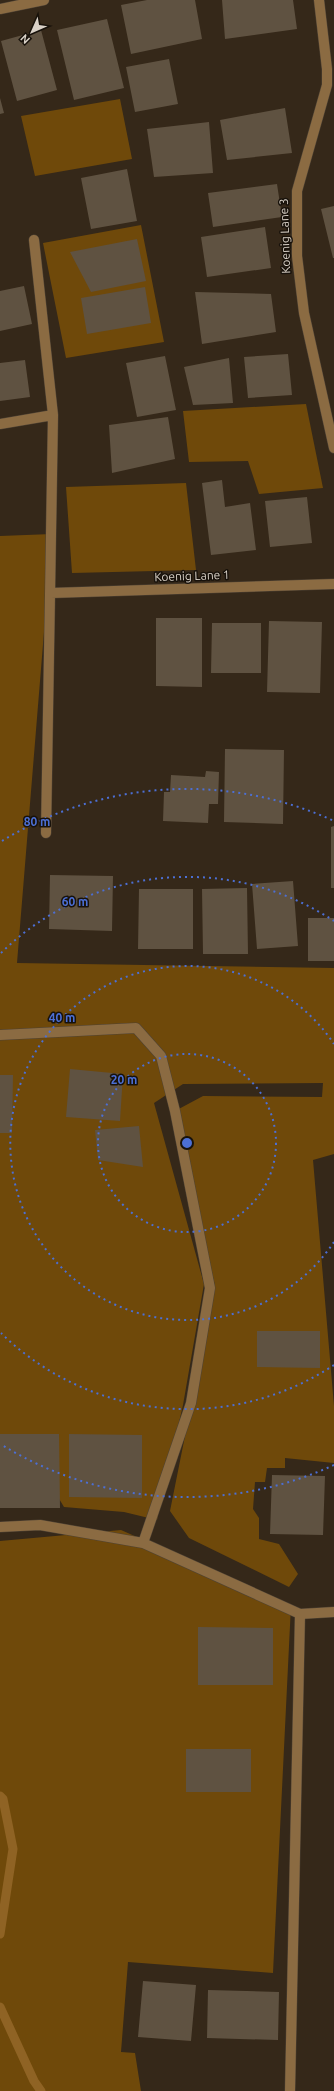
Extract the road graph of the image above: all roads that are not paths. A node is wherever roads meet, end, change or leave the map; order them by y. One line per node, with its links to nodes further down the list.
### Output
1 (44, 0): 3 (street)
2 (319, 0): 7 (street, Koenig Lane 3)
3 (0, 9)
4 (34, 240): 5 (street)
5 (53, 415): 6 (street); 9 (street)
6 (0, 424)
7 (334, 448)
8 (334, 584): 9 (street, Koenig Lane 1)
9 (51, 593): 10 (street)
10 (46, 833)
11 (0, 1035): 13 (street)
12 (0, 1527): 13 (street)
13 (143, 1543): 15 (street)
14 (334, 1612): 15 (street)
15 (300, 1614): 16 (street)
16 (290, 2091)

